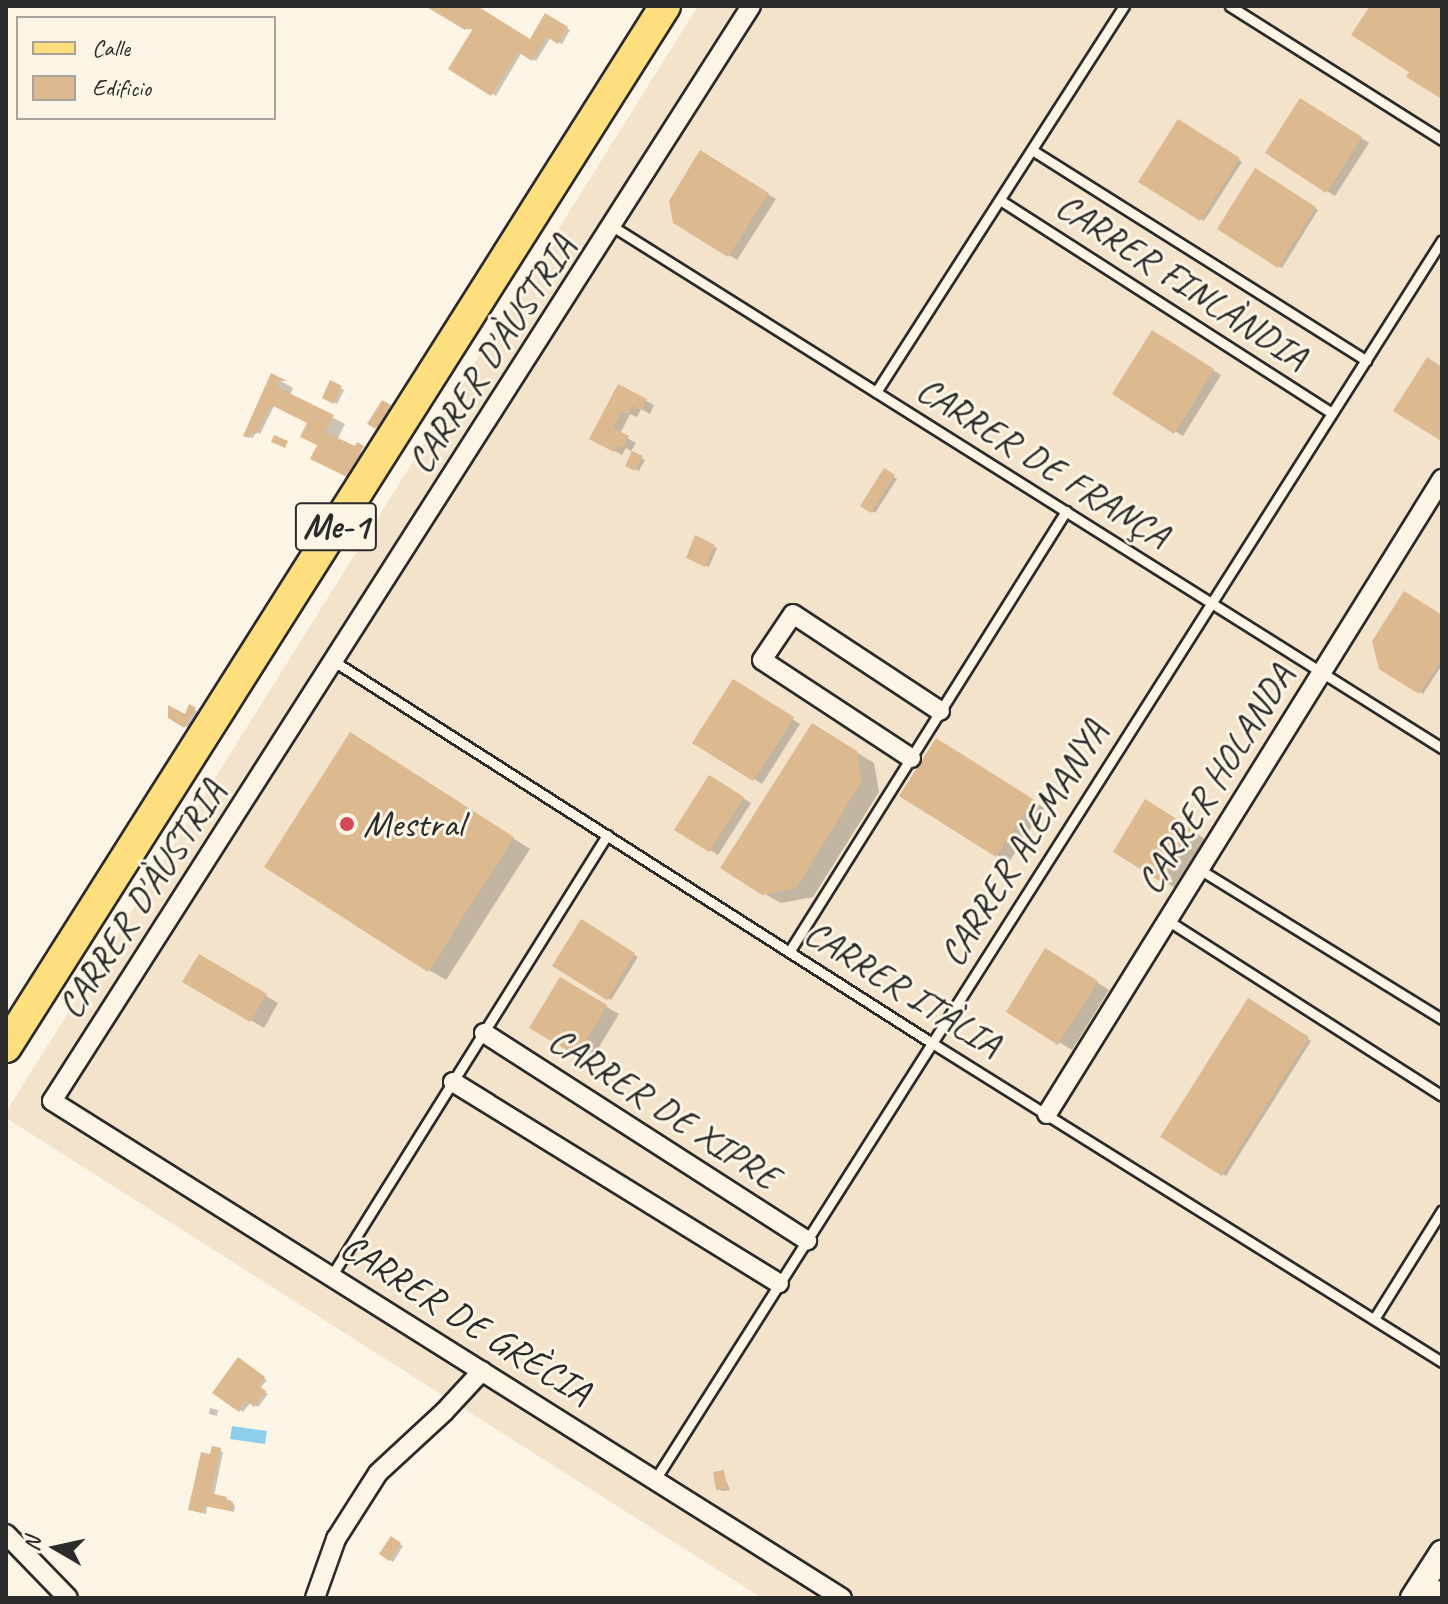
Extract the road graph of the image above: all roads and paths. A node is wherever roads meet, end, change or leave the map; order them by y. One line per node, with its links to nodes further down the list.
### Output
1 (665, 6): 28 (main road, Me-1)
2 (751, 6): 8 (street, CARRER D'ÀUSTRIA)
3 (1124, 6): 6 (lane, CARRER FINLÀNDIA)
4 (1230, 6): 5 (lane)
5 (1442, 140)
6 (1032, 150): 7 (lane, CARRER FINLÀNDIA); 10 (lane, CARRER FINLÀNDIA)
7 (1000, 200): 11 (lane, CARRER FINLÀNDIA); 12 (lane, CARRER FINLÀNDIA)
8 (612, 226): 11 (lane, CARRER DE FRANÇA); 16 (street, CARRER D'ÀUSTRIA)
9 (1442, 240): 10 (lane, CARRER ALEMANYA)
10 (1366, 360): 12 (lane, CARRER ALEMANYA)
11 (876, 392): 14 (lane, CARRER DE FRANÇA)
12 (1332, 413): 15 (lane, CARRER ALEMANYA)
13 (1442, 479): 17 (street, CARRER HOLANDA)
14 (1066, 511): 15 (lane, CARRER DE FRANÇA); 18 (lane)
15 (1211, 603): 17 (lane, CARRER DE FRANÇA); 27 (lane, CARRER ALEMANYA)
16 (335, 662): 21 (lane, CARRER ITÀLIA); 31 (street, CARRER D'ÀUSTRIA)
17 (1322, 672): 19 (lane, CARRER DE FRANÇA); 22 (street, CARRER HOLANDA)
18 (940, 711): 20 (lane); 20 (street)
19 (1442, 748)
20 (911, 758): 24 (lane)
21 (607, 835): 24 (lane, CARRER ITÀLIA); 26 (lane)
22 (1199, 869): 23 (street, CARRER HOLANDA); 25 (lane)
23 (1167, 920): 30 (lane); 32 (street, CARRER HOLANDA)
24 (789, 952): 27 (lane, CARRER ITÀLIA)
25 (1442, 1019)
26 (484, 1033): 29 (lane); 34 (street, CARRER DE XIPRE)
27 (932, 1043): 32 (lane, CARRER ITÀLIA); 34 (lane, CARRER ALEMANYA)
28 (6, 1047)
29 (453, 1082): 35 (lane); 36 (street)
30 (1442, 1096)
31 (52, 1101): 35 (street, CARRER DE GRÈCIA)
32 (1047, 1114): 37 (lane, CARRER ITÀLIA)
33 (1442, 1210): 37 (lane)
34 (807, 1240): 36 (lane, CARRER ALEMANYA)
35 (332, 1275): 39 (street, CARRER DE GRÈCIA)
36 (779, 1283): 40 (lane, CARRER ALEMANYA)
37 (1374, 1319): 38 (lane, CARRER ITÀLIA)
38 (1442, 1362)
39 (482, 1371): 40 (street, CARRER DE GRÈCIA); 45 (street)
40 (656, 1478): 46 (street, CARRER DE GRÈCIA)
41 (6, 1534): 44 (street)
42 (1442, 1553): 47 (street)
43 (1442, 1593): 48 (street)
44 (68, 1598)
45 (315, 1598)
46 (842, 1598)
47 (1413, 1598)
48 (1439, 1598)

